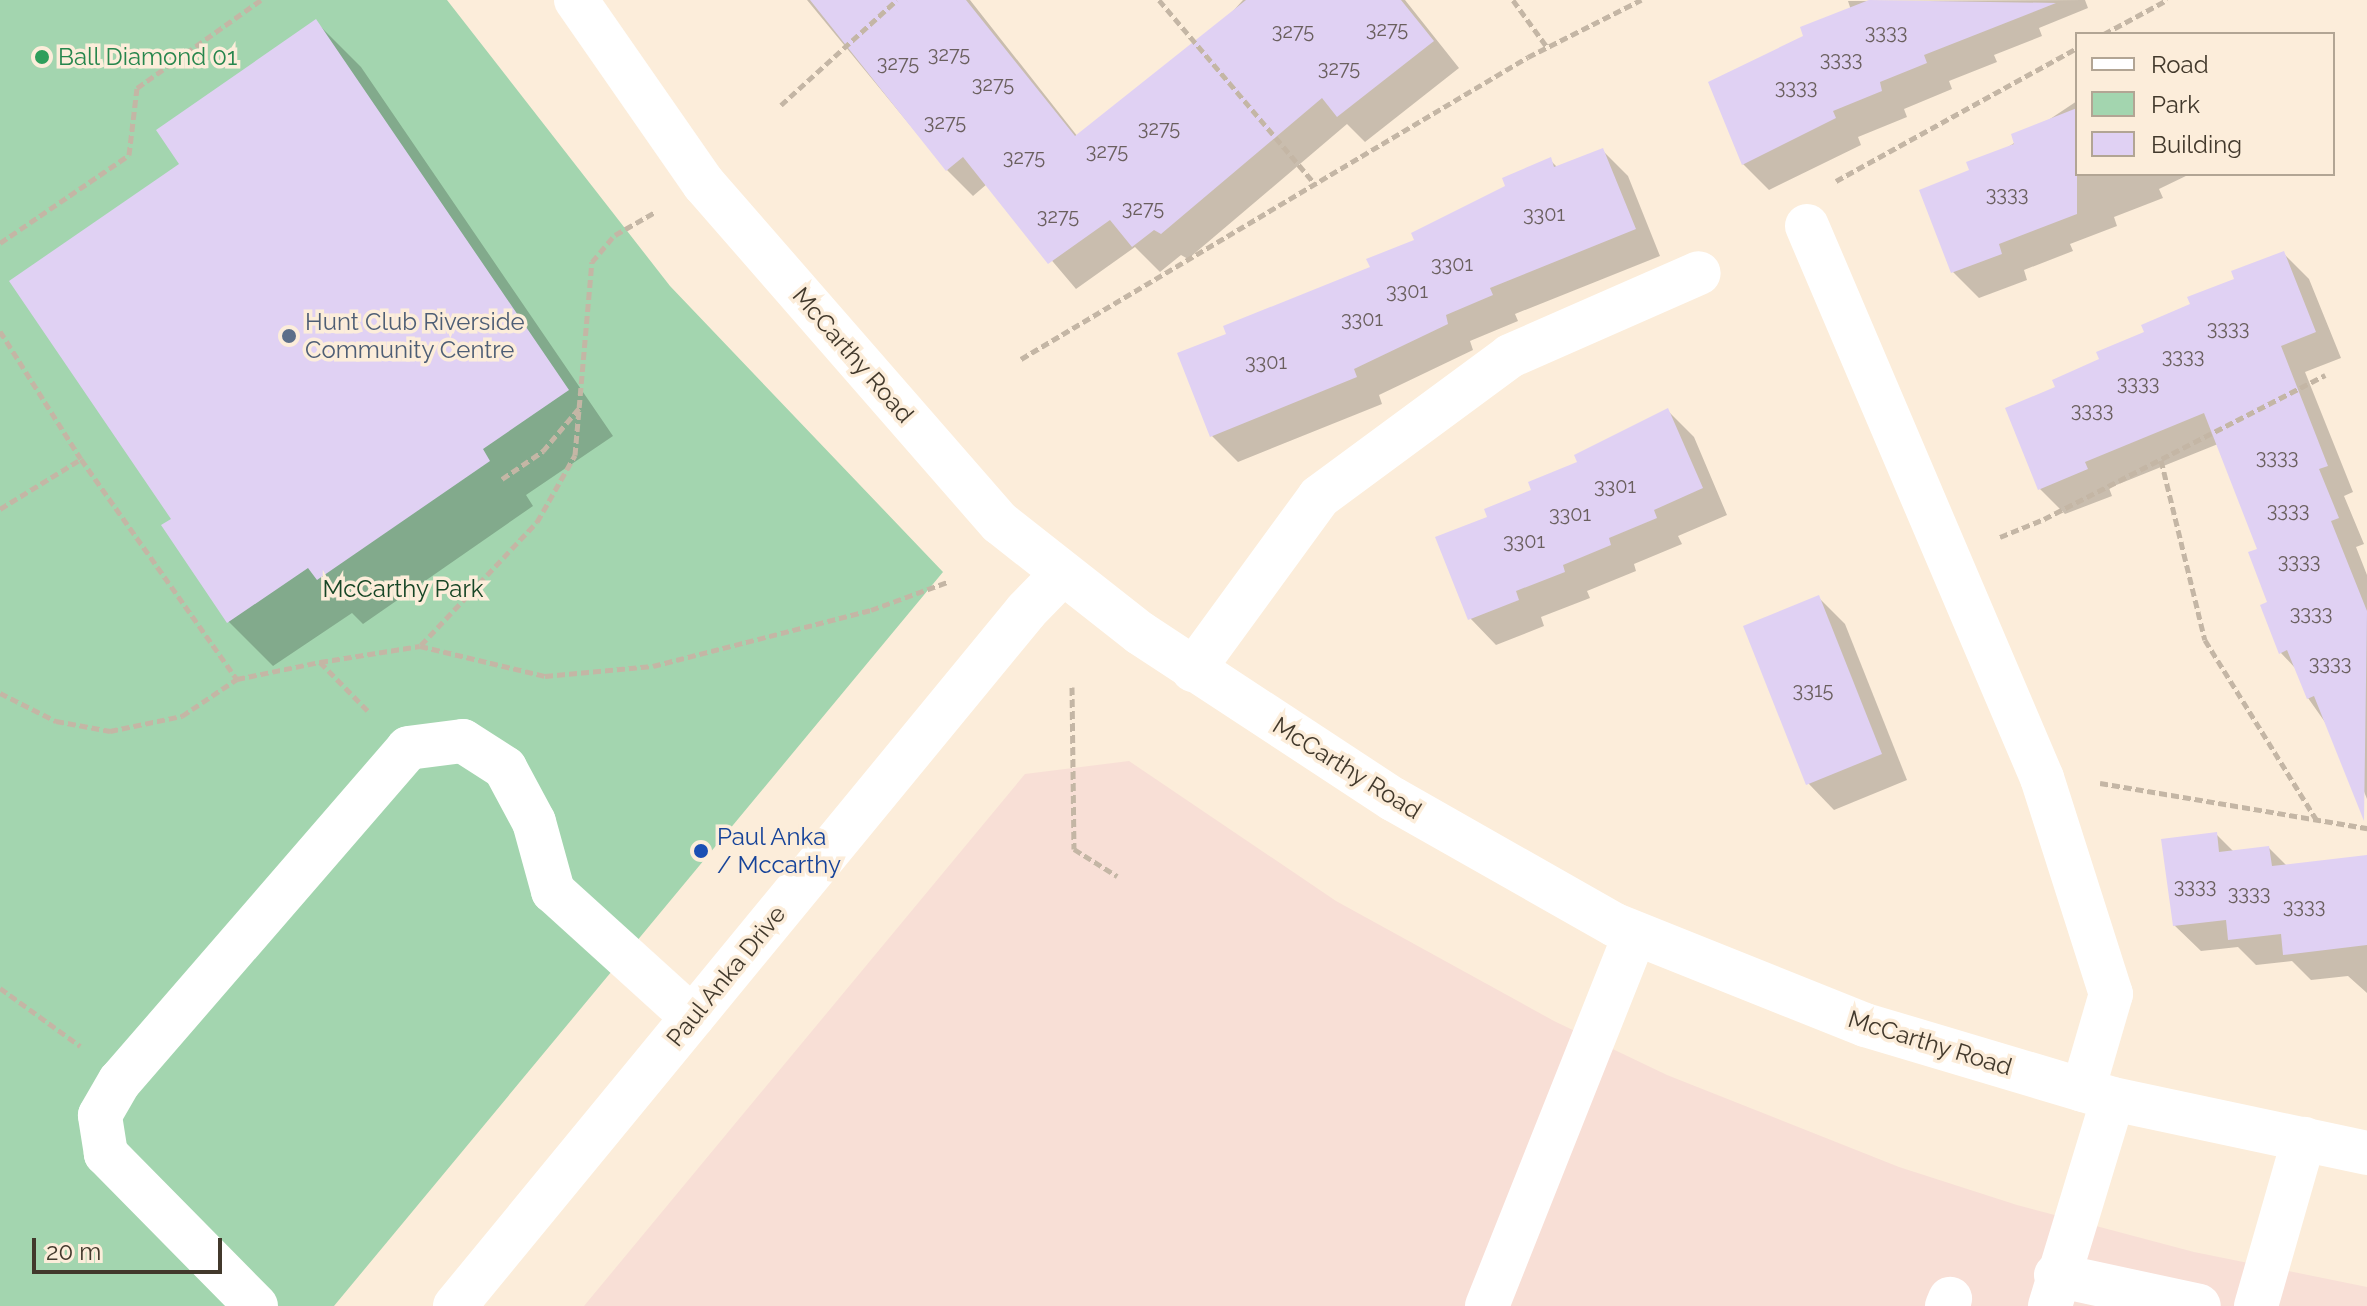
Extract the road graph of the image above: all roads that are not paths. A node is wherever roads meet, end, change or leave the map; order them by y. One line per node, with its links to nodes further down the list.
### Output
1 (576, 0): 4 (street, McCarthy Road)
2 (1807, 226): 8 (street)
3 (1699, 273): 5 (street)
4 (1062, 574): 5 (street, McCarthy Road); 7 (street, Paul Anka Drive)
5 (1193, 670): 6 (street, McCarthy Road)
6 (1635, 935): 8 (street, McCarthy Road); 14 (street)
7 (692, 1017): 12 (street, Paul Anka Drive); 13 (street)
8 (2098, 1094): 9 (street, McCarthy Road); 11 (street)
9 (2304, 1139): 10 (street, McCarthy Road); 16 (street)
10 (2367, 1153)
11 (2053, 1291): 15 (street)
12 (473, 1300)
13 (256, 1306)
14 (1487, 1306)
15 (2199, 1306)
16 (2256, 1306)

